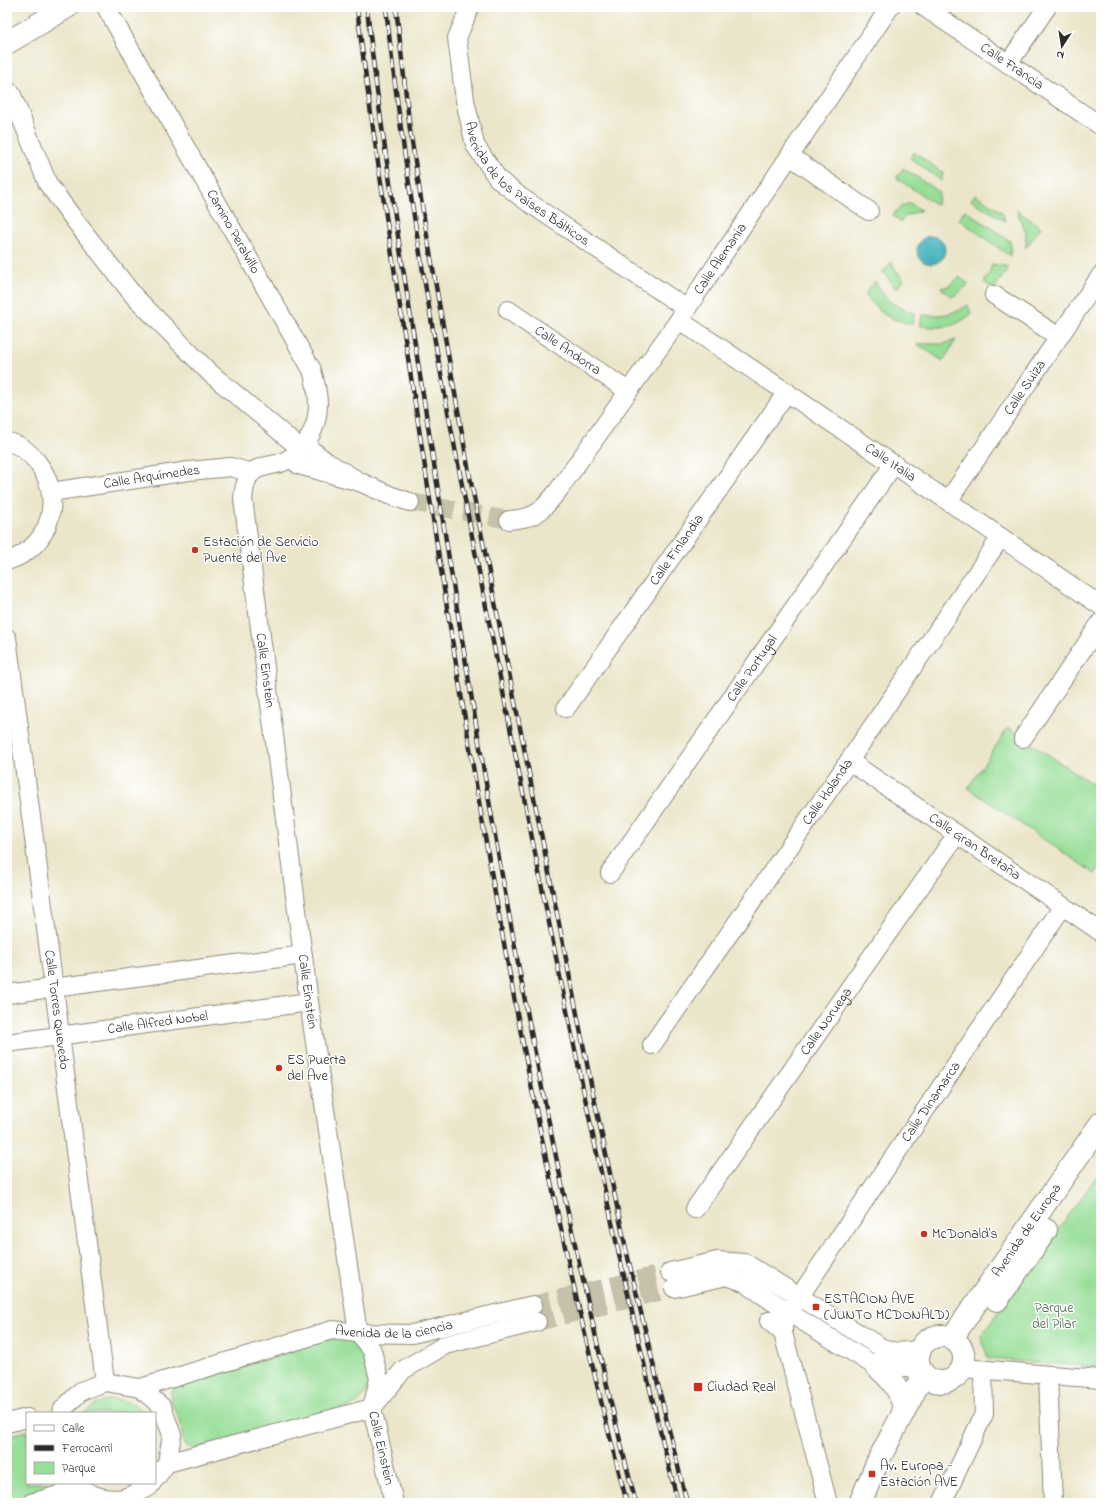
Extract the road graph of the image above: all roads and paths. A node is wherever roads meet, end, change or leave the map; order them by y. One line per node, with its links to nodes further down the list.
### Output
1 (67, 7): 7 (main road)
2 (106, 7): 21 (street, Camino Peralvillo)
3 (470, 7): 16 (street, Avenida de los Países Bálticos)
4 (890, 7): 11 (street, Calle Alemania)
5 (924, 7): 8 (street, Calle Francia)
6 (1047, 7): 8 (street)
7 (7, 43)
8 (1008, 64): 10 (street, Calle Francia)
9 (7, 94): 21 (street)
10 (1101, 126)
11 (790, 156): 12 (street); 16 (street, Calle Alemania)
12 (869, 211)
13 (1101, 275): 17 (street, Calle Suiza)
14 (994, 295): 17 (street)
15 (508, 310): 18 (street, Calle Andorra)
16 (683, 314): 18 (street, Calle Alemania); 19 (street, Calle Italia)
17 (1059, 337): 25 (street, Calle Suiza)
18 (628, 391): 27 (street, Calle Alemania)
19 (787, 392): 22 (street, Calle Italia); 33 (street, Calle Finlandia)
20 (7, 442): 24 (street)
21 (299, 451): 23 (street); 26 (street)
22 (894, 464): 25 (street, Calle Italia); 37 (street, Calle Portugal)
23 (252, 473): 24 (street, Calle Arquímedes); 40 (street, Calle Einstein)
24 (52, 492): 29 (street)
25 (948, 501): 28 (street, Calle Italia)
26 (410, 502)
27 (509, 520)
28 (1001, 538): 30 (street, Calle Italia); 35 (street, Calle Holanda)
29 (7, 561)
30 (1101, 606)
31 (1101, 622): 34 (street)
32 (7, 638): 41 (street, Calle Torres Quevedo)
33 (566, 708)
34 (1023, 738)
35 (849, 761): 36 (street, Calle Gran Bretaña); 46 (street, Calle Holanda)
36 (957, 834): 38 (street, Calle Gran Bretaña); 49 (street, Calle Noruega)
37 (610, 873)
38 (1063, 906): 39 (street, Calle Gran Bretaña); 50 (street, Calle Dinamarca)
39 (1101, 932)
40 (303, 955): 41 (street); 43 (street, Calle Einstein)
41 (54, 988): 42 (street); 44 (street, Calle Torres Quevedo)
42 (7, 994)
43 (309, 1002): 44 (street, Calle Alfred Nobel); 54 (street, Calle Einstein)
44 (60, 1036): 45 (street, Calle Alfred Nobel); 60 (street, Calle Torres Quevedo)
45 (7, 1043)
46 (652, 1045)
47 (1101, 1123): 55 (main road, Avenida de Europa)
48 (1101, 1149): 55 (main road, Avenida de Europa)
49 (695, 1209)
50 (798, 1296): 53 (street, Calle Dinamarca); 53 (street); 56 (street)
51 (533, 1305): 54 (street, Avenida de la ciencia)
52 (536, 1322): 62 (street, Avenida de la ciencia)
53 (784, 1322): 57 (street); 74 (street)
54 (358, 1334): 61 (street, Avenida de la ciencia); 62 (street, Calle Einstein)
55 (965, 1356): 56 (main road); 56 (main road); 58 (street); 76 (street)
56 (920, 1364): 57 (street); 64 (main road)
57 (875, 1365): 64 (main road)
58 (1048, 1375): 59 (street); 77 (street)
59 (1101, 1379)
60 (105, 1382): 61 (street); 63 (street)
61 (140, 1388): 67 (street)
62 (372, 1408): 67 (street); 73 (street, Calle Einstein)
63 (58, 1412)
64 (904, 1412): 75 (main road)
65 (26, 1418): 66 (street)
66 (7, 1423)
67 (167, 1463): 68 (street)
68 (156, 1478)
69 (151, 1484): 71 (street)
70 (78, 1486): 71 (street); 72 (street)
71 (123, 1500)
72 (31, 1503)
73 (394, 1503)
74 (828, 1503)
75 (860, 1503)
76 (942, 1503)
77 (1053, 1503)

